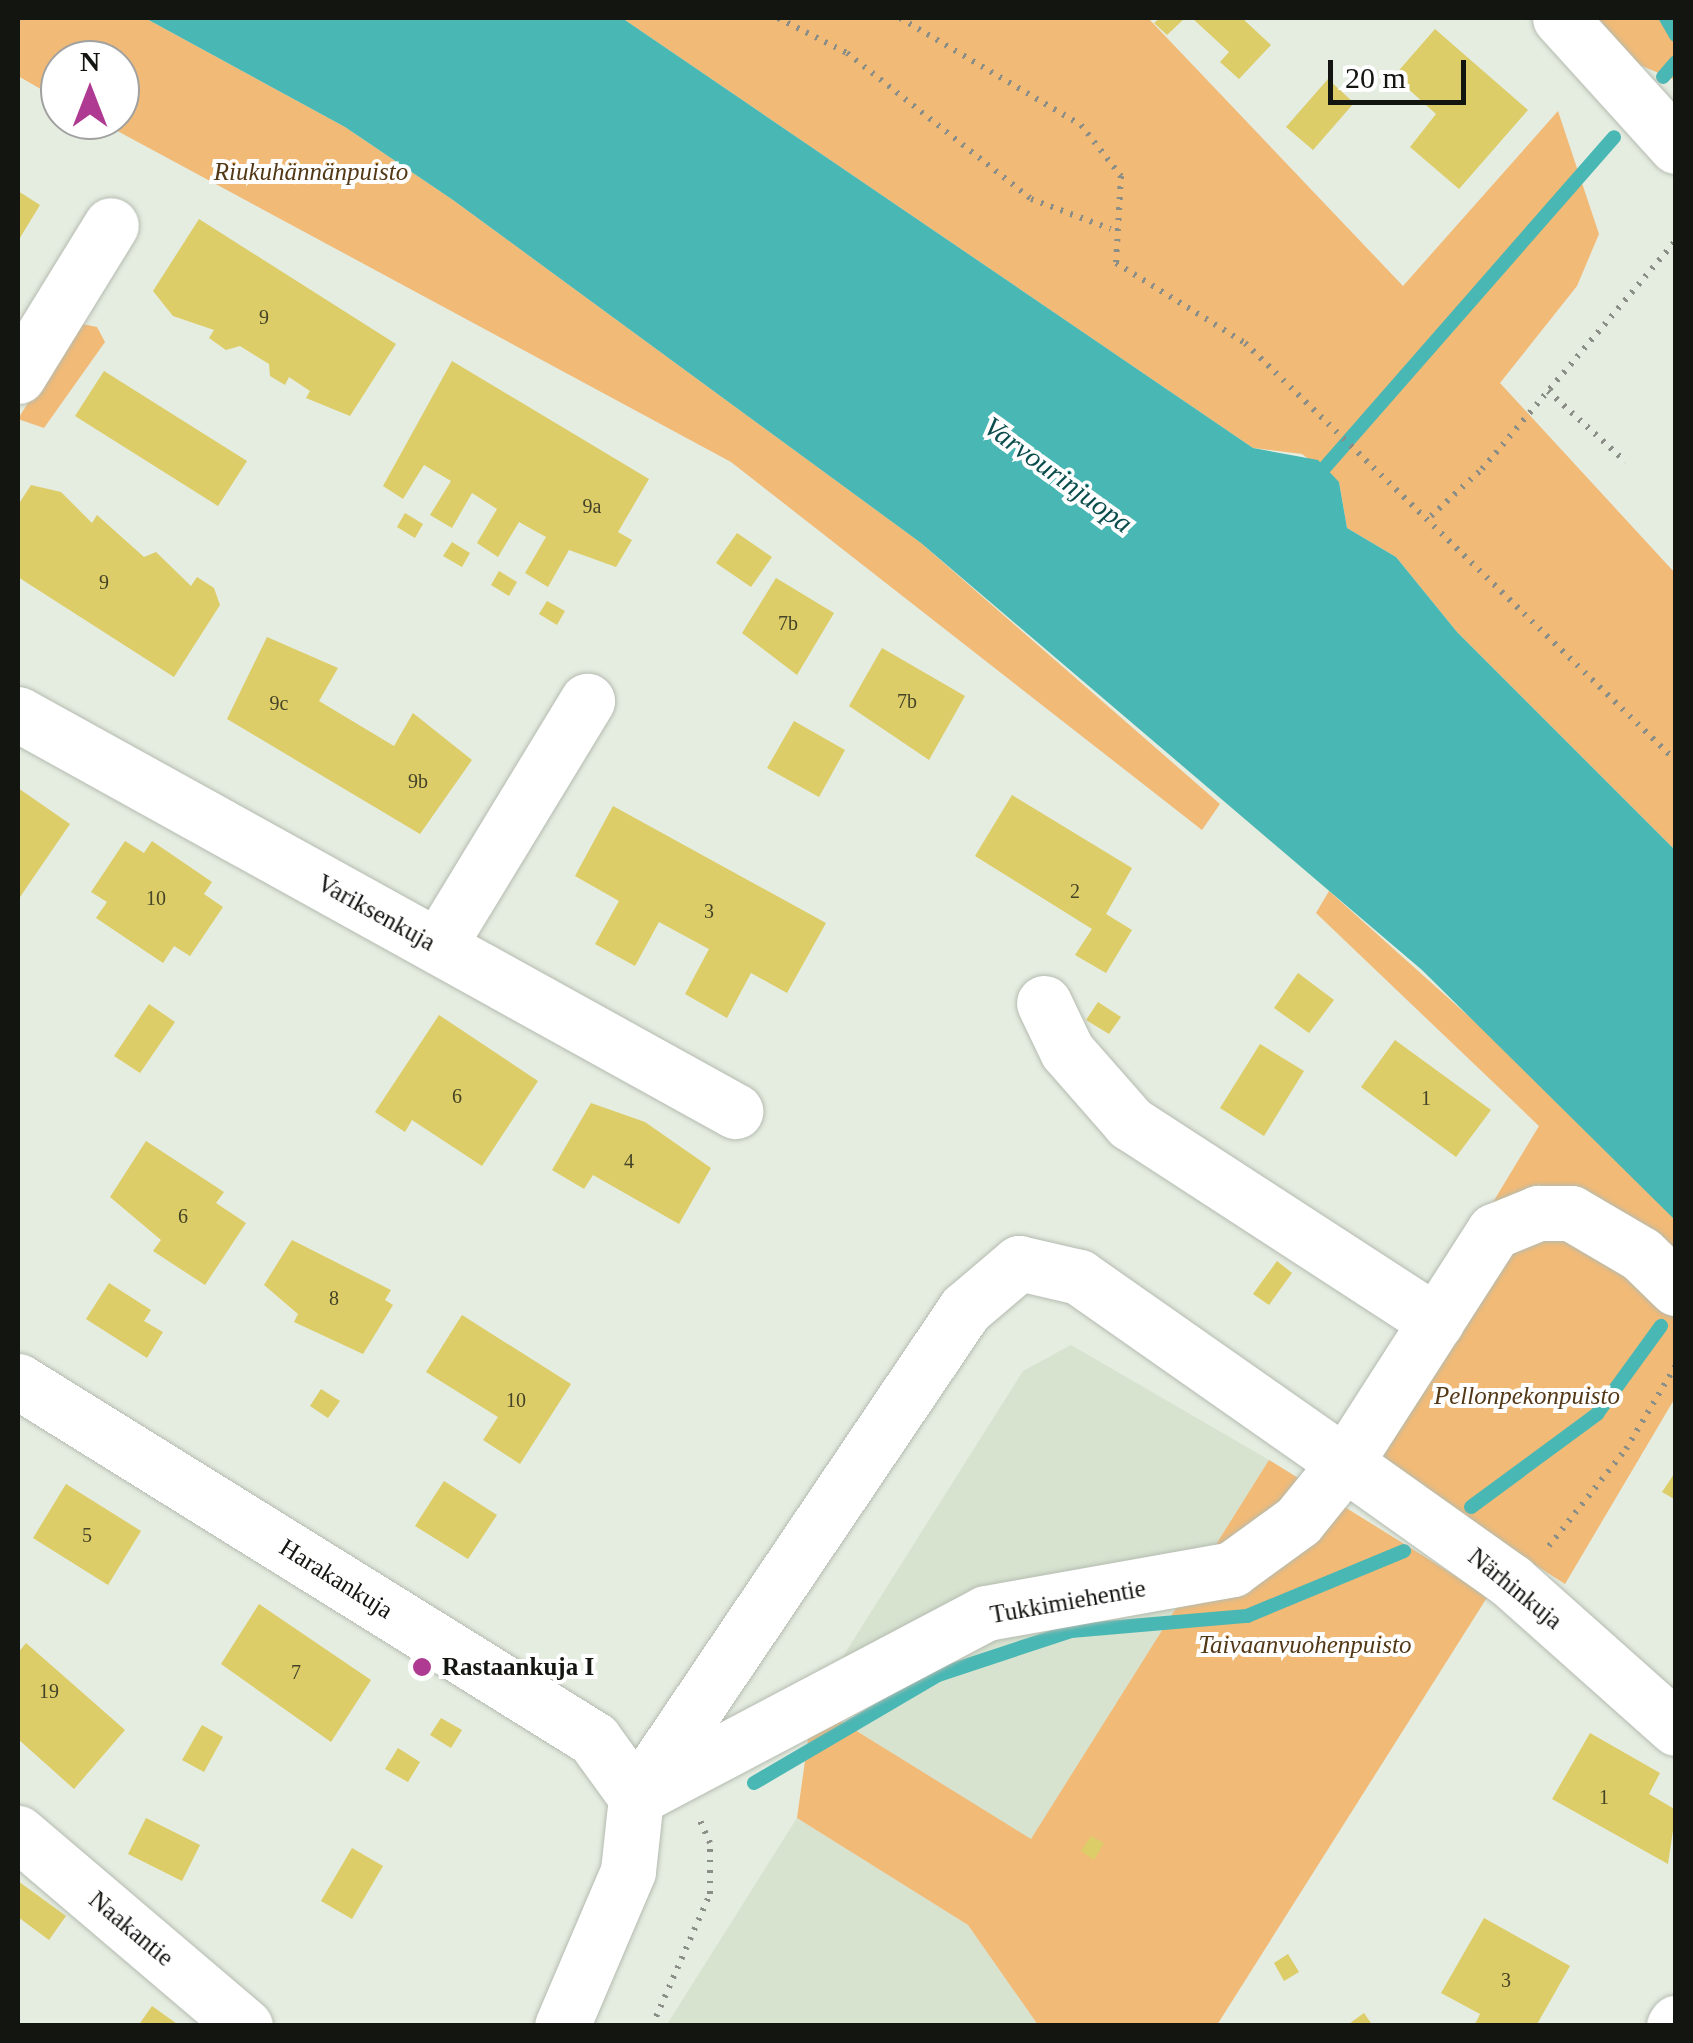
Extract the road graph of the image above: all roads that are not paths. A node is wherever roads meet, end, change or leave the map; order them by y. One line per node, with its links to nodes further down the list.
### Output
1 (1560, 18): 2 (street)
2 (1676, 146)
3 (111, 224): 4 (street)
4 (18, 376)
5 (588, 701): 7 (street)
6 (18, 714): 7 (street, Variksenkuja)
7 (438, 946): 9 (street, Variksenkuja)
8 (1044, 1004): 11 (street)
9 (736, 1111)
10 (1676, 1288): 11 (street, Tukkimiehentie)
11 (1436, 1322): 13 (street, Tukkimiehentie)
12 (18, 1381): 15 (street, Harakankuja)
13 (1345, 1463): 14 (street, Närhinkuja); 15 (street, Tukkimiehentie); 15 (street, Närhinkuja)
14 (1676, 1728)
15 (636, 1797): 18 (street)
16 (18, 1833): 17 (street, Naakantie)
17 (244, 2026)
18 (562, 2026)

